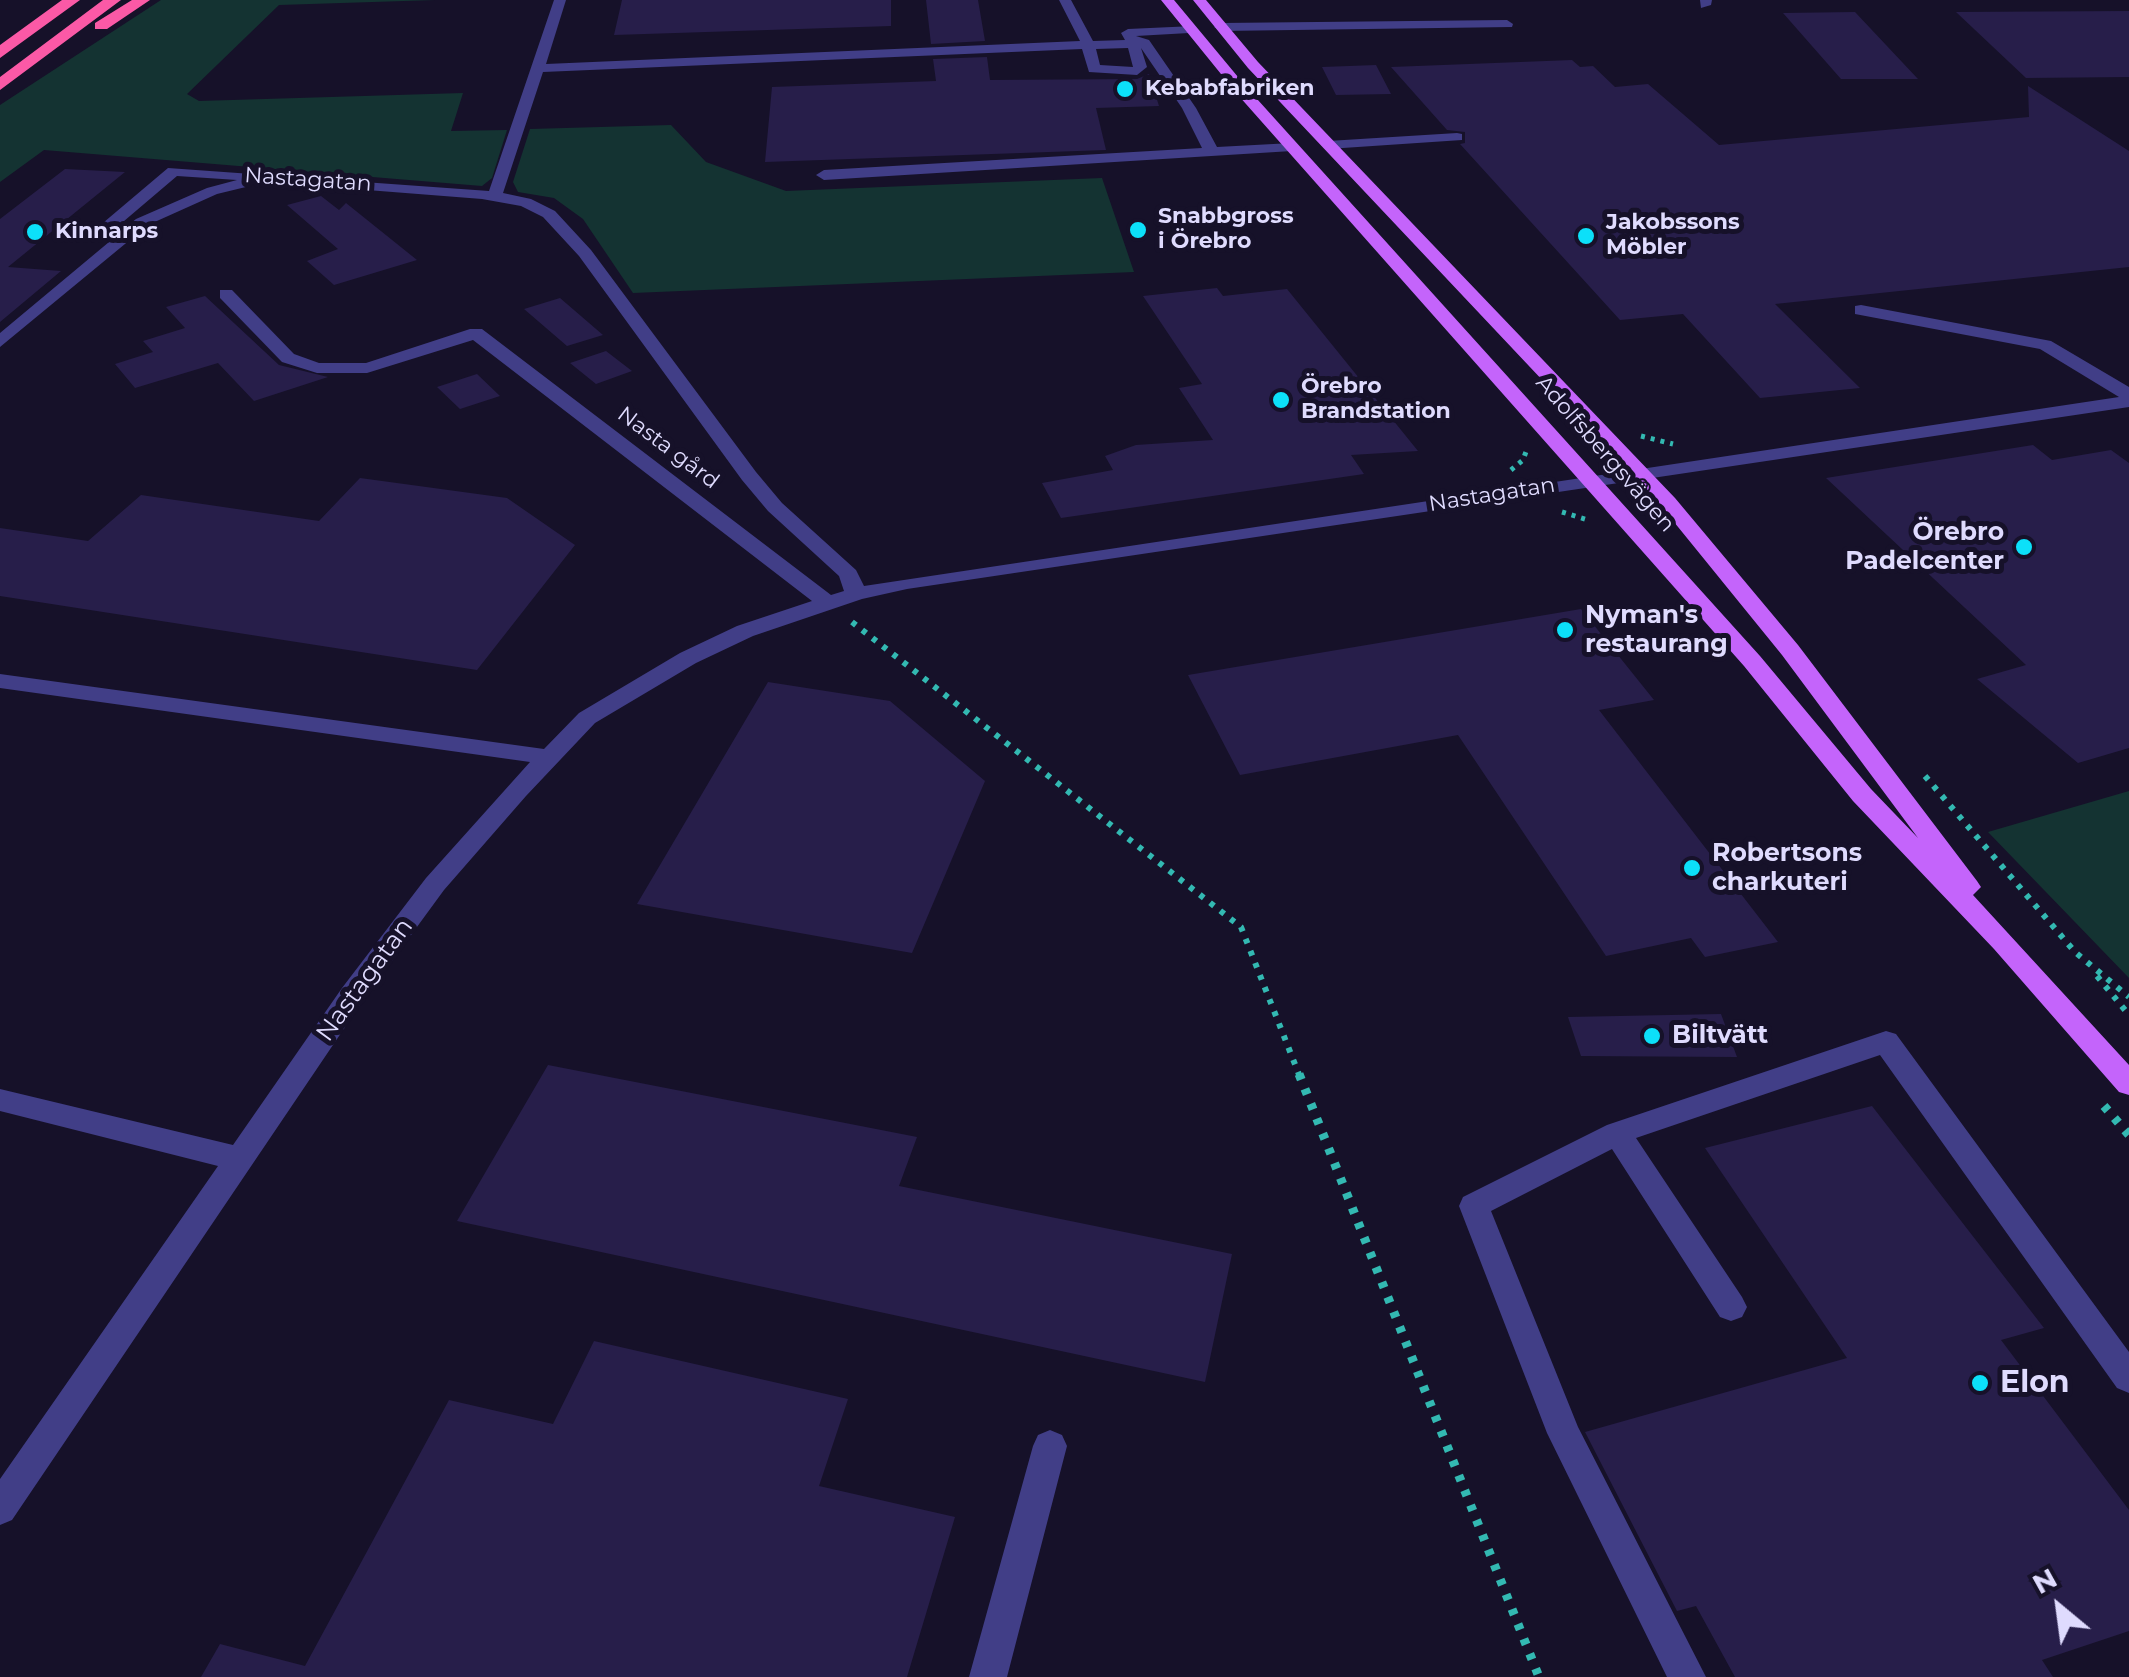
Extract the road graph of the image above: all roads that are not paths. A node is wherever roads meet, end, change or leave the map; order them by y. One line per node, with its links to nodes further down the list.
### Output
1 (72, 0): 13 (highway)
2 (113, 0): 14 (highway)
3 (142, 0): 14 (highway)
4 (560, 0): 15 (street)
5 (1065, 0): 12 (street)
6 (1168, 0): 10 (main road, Adolfsbergsvägen)
7 (1199, 0): 9 (main road, Adolfsbergsvägen)
8 (1507, 24): 9 (street)
9 (1221, 27): 10 (main road); 18 (main road, Adolfsbergsvägen)
10 (1189, 29): 11 (street); 19 (main road, Adolfsbergsvägen)
11 (1134, 44): 12 (street); 12 (street); 20 (street)
12 (1088, 45): 15 (street)
13 (0, 53)
14 (36, 58): 16 (highway)
15 (538, 68): 23 (street)
16 (0, 85)
17 (1457, 137): 18 (street)
18 (1328, 145): 19 (main road); 29 (main road, Adolfsbergsvägen)
19 (1292, 147): 20 (street); 30 (main road, Adolfsbergsvägen)
20 (1212, 152): 21 (street)
21 (824, 175)
22 (290, 178): 23 (street, Nastagatan); 24 (street); 24 (street, Nastagatan)
23 (495, 196): 31 (street, Nastagatan)
24 (128, 233): 27 (street)
25 (226, 294): 32 (street, Nasta gård)
26 (1861, 310): 28 (street)
27 (0, 342)
28 (2129, 398): 29 (street, Nastagatan)
29 (1638, 474): 30 (street, Nastagatan); 35 (main road, Adolfsbergsvägen)
30 (1592, 479): 31 (street, Nastagatan); 35 (main road, Adolfsbergsvägen)
31 (856, 594): 32 (street, Nastagatan)
32 (828, 603): 34 (street, Nastagatan)
33 (0, 680): 34 (street)
34 (549, 757): 39 (street, Nastagatan)
35 (2003, 942): 36 (main road, Adolfsbergsvägen)
36 (2129, 1084)
37 (0, 1100): 39 (street)
38 (1617, 1134): 40 (street); 41 (street); 45 (street)
39 (240, 1158): 43 (street, Nastagatan)
40 (1731, 1307)
41 (2129, 1378)
42 (1050, 1446): 44 (street)
43 (0, 1508)
44 (988, 1677)
45 (1688, 1677)

